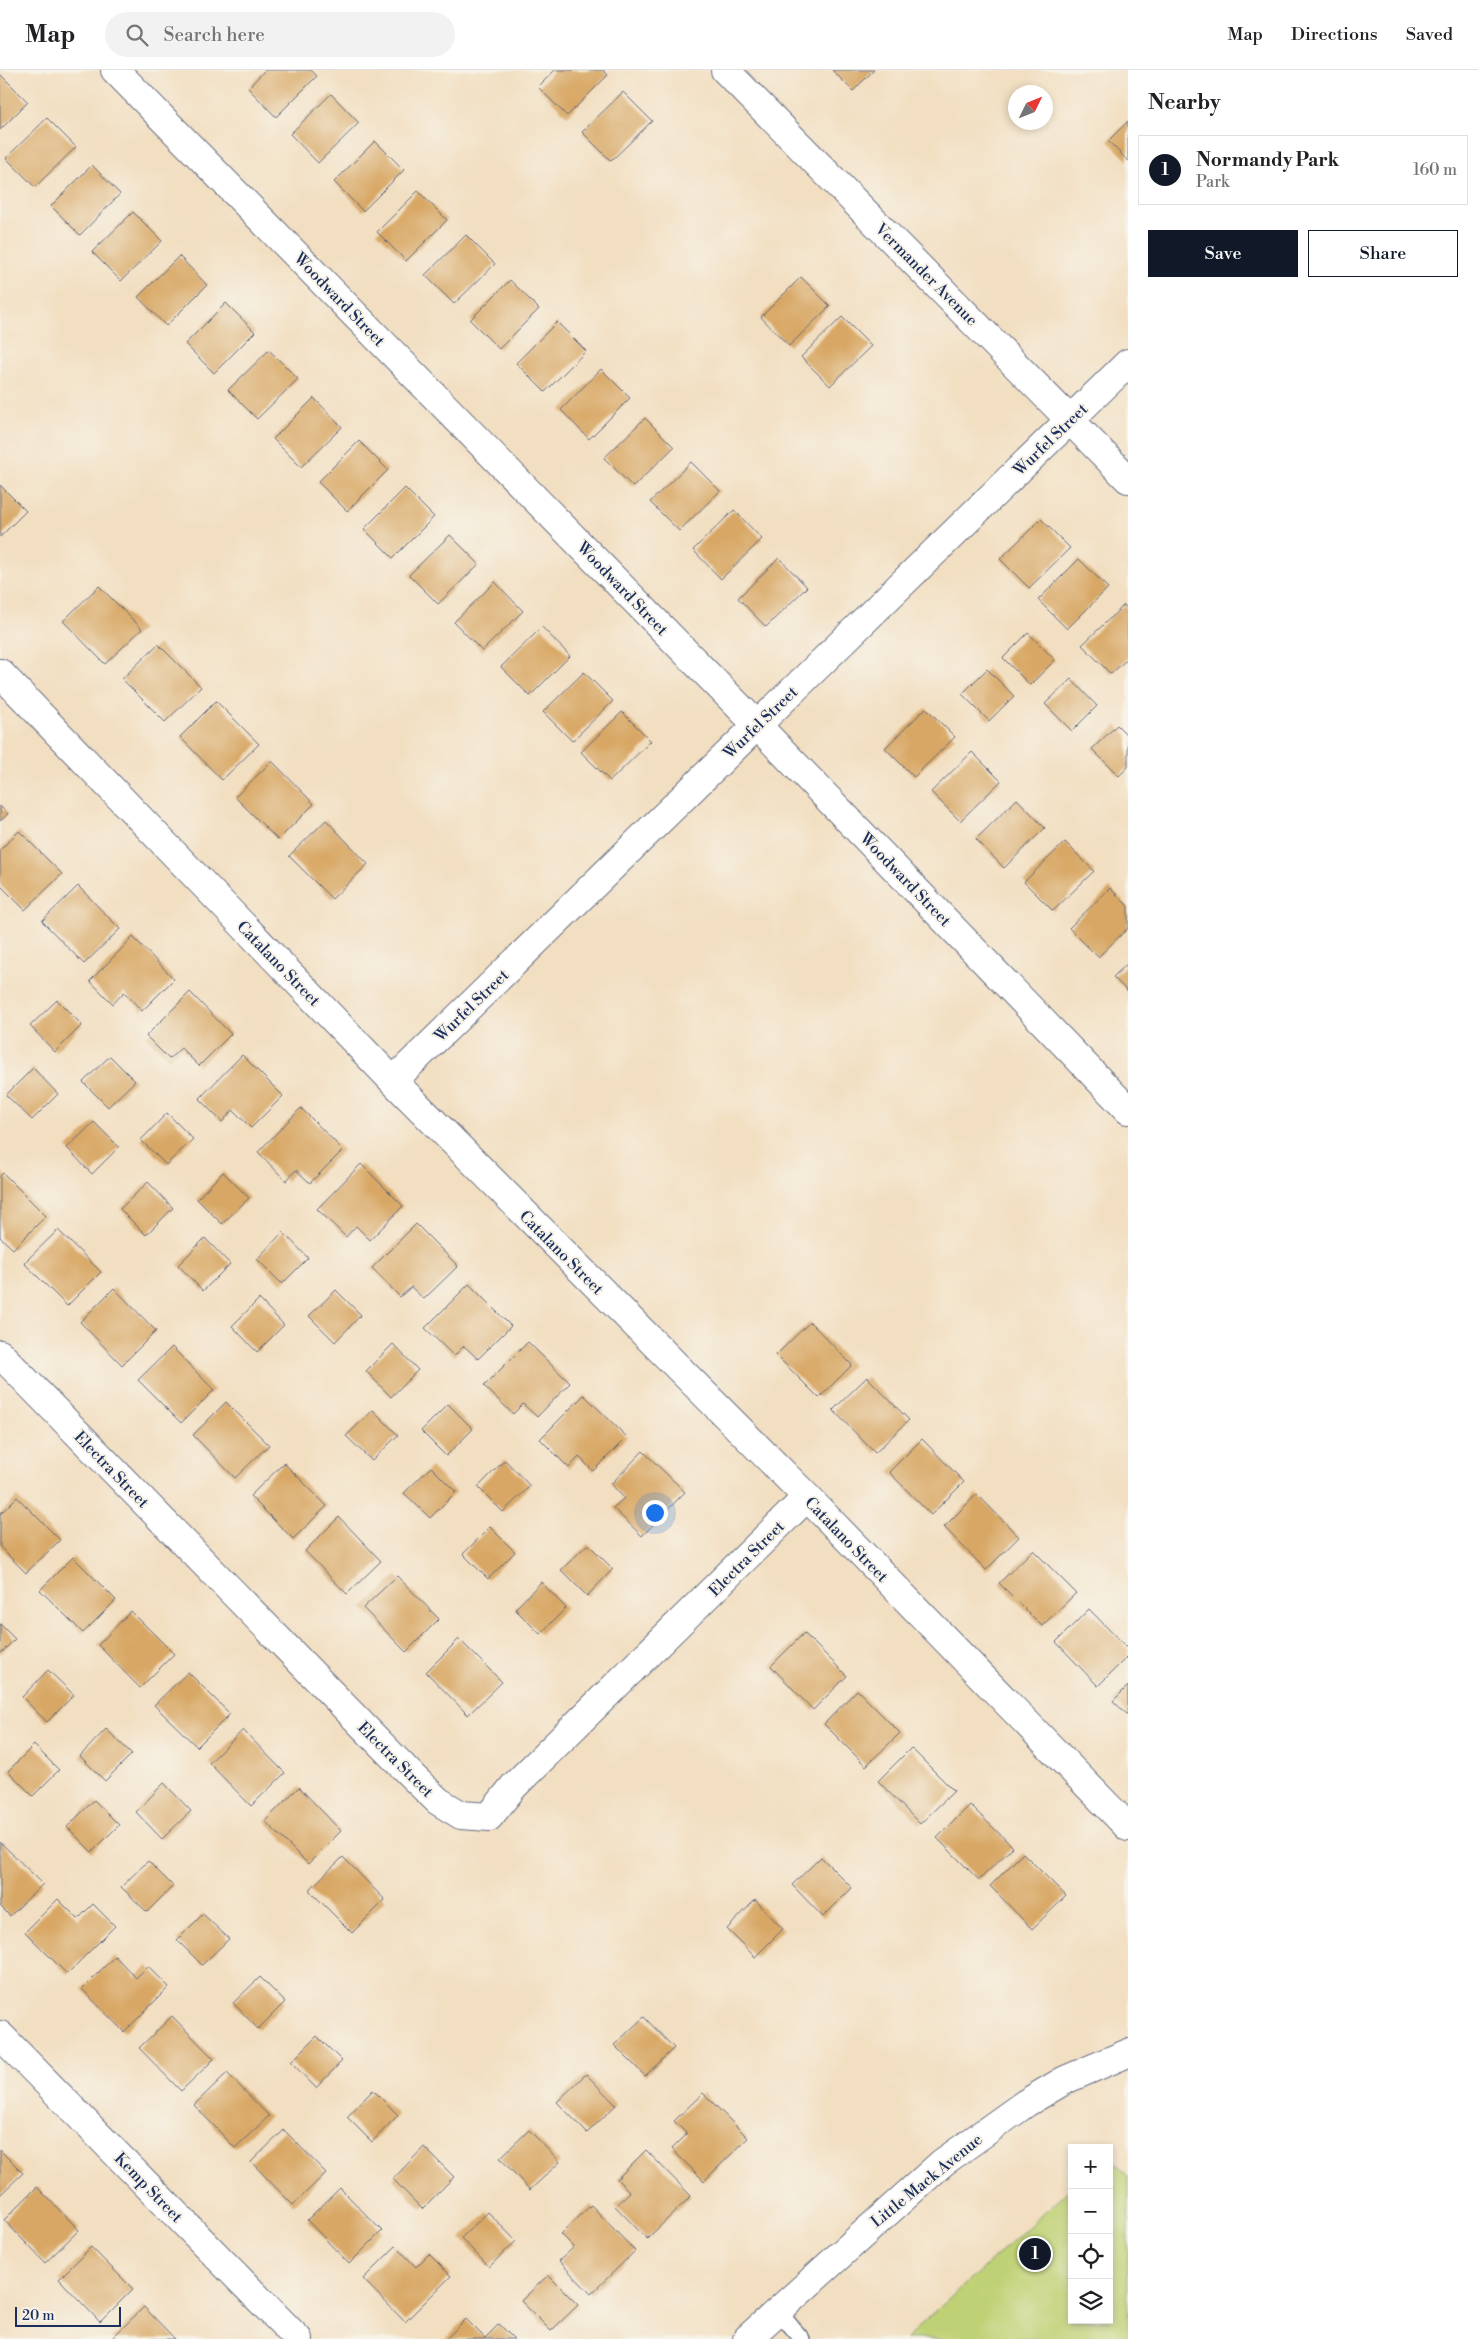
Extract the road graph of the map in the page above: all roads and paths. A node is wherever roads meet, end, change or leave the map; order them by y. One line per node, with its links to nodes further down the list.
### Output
1 (115, 70): 7 (street, Woodward Street)
2 (725, 70): 4 (street, Vermander Avenue)
3 (1128, 363): 4 (street, Wurfel Street)
4 (1070, 420): 5 (street, Vermander Avenue); 7 (street, Wurfel Street)
5 (1128, 479)
6 (0, 673): 8 (street, Catalano Street)
7 (757, 725): 8 (street, Wurfel Street); 9 (street, Woodward Street)
8 (393, 1081): 11 (street, Catalano Street)
9 (1128, 1110)
10 (0, 1354): 11 (street, Electra Street)
11 (807, 1498): 12 (street, Catalano Street)
12 (1128, 1827)
13 (0, 2035): 16 (street, Kemp Street)
14 (1128, 2053): 15 (street, Little Mack Avenue)
15 (778, 2311): 17 (street, Little Mack Avenue); 18 (lane)
16 (298, 2339)
17 (747, 2339)
18 (802, 2339)

